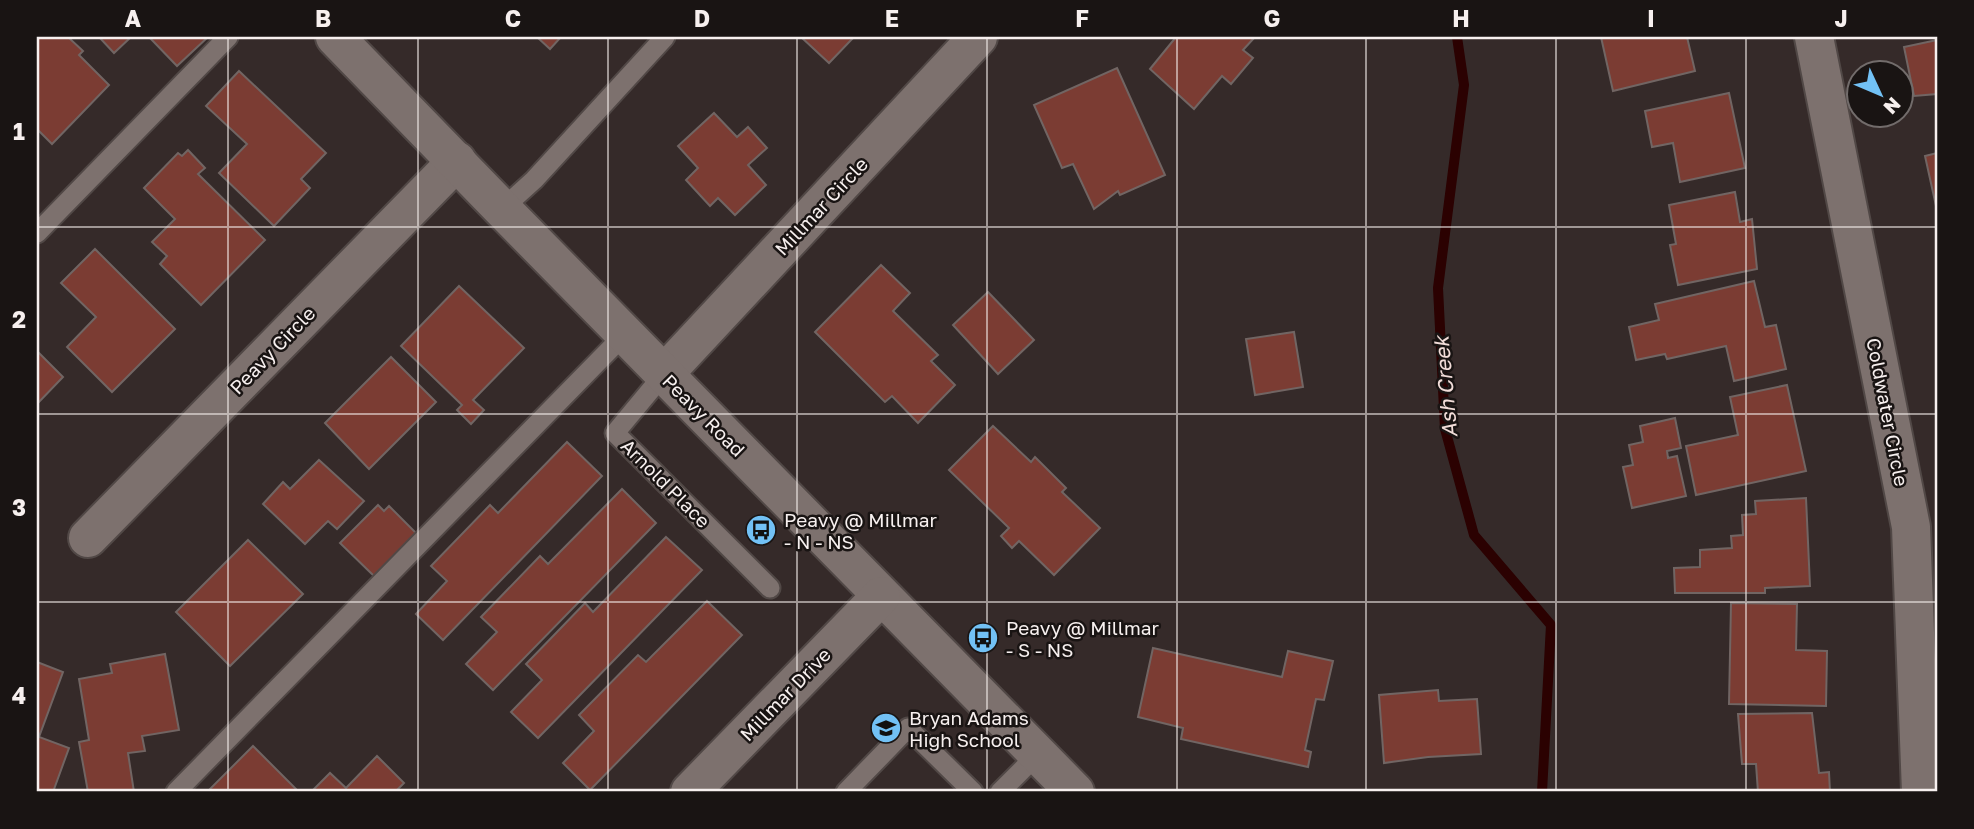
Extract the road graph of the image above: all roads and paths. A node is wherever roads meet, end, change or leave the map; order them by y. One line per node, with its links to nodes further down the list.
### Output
1 (229, 37): 8 (lane)
2 (335, 37): 6 (street, Peavy Road)
3 (665, 37): 7 (lane)
4 (978, 37): 10 (street, Millmar Circle)
5 (1814, 37): 14 (street, Coldwater Circle)
6 (457, 162): 7 (street, Peavy Road); 11 (street, Peavy Circle)
7 (502, 209): 9 (street, Peavy Road)
8 (37, 233)
9 (625, 334): 10 (street, Peavy Road); 16 (lane)
10 (664, 374): 12 (lane, Arnold Place); 13 (street, Peavy Road)
11 (88, 538)
12 (770, 588)
13 (881, 596): 15 (street, Peavy Road); 17 (street, Millmar Drive)
14 (1928, 723): 22 (street, Coldwater Circle)
15 (1037, 755): 20 (lane); 21 (street, Peavy Road)
16 (176, 792)
17 (690, 792)
18 (846, 792): 19 (lane)
19 (973, 792)
20 (1000, 792)
21 (1075, 792)
22 (1921, 792)

